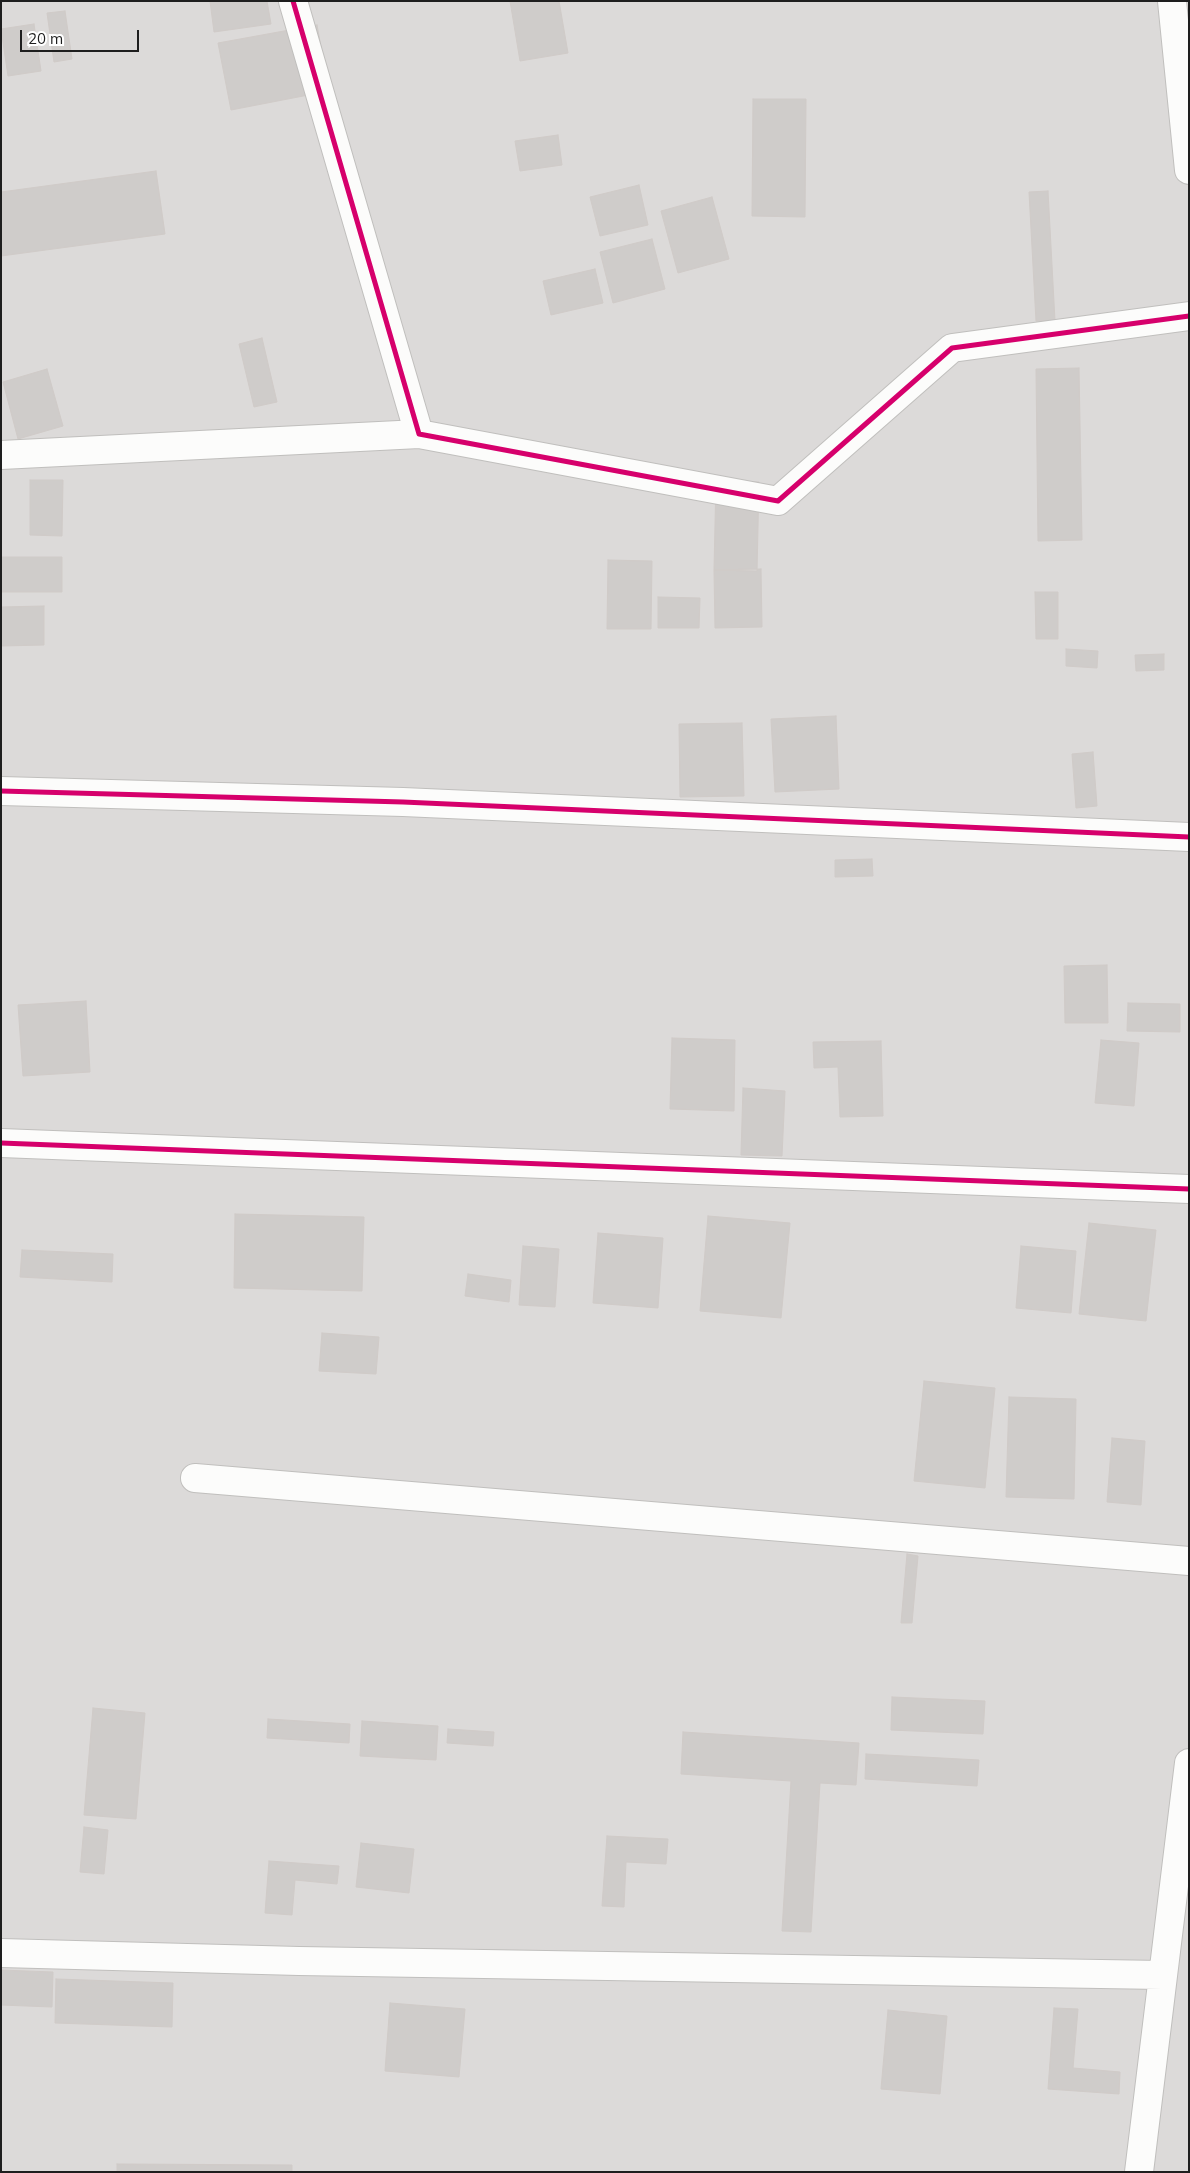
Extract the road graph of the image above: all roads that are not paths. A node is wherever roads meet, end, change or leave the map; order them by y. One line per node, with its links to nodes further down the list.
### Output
1 (293, 1): 5 (street)
2 (1171, 2): 3 (street)
3 (1189, 170)
4 (1189, 316): 5 (street)
5 (419, 434): 6 (street)
6 (1, 455)
7 (1, 791): 8 (street)
8 (1189, 837)
9 (1, 1143): 10 (street)
10 (1189, 1189)
11 (195, 1478): 12 (street)
12 (1189, 1561)
13 (1189, 1763): 15 (street)
14 (1, 1952): 15 (street)
15 (1162, 1975): 16 (street)
16 (1139, 2172)

